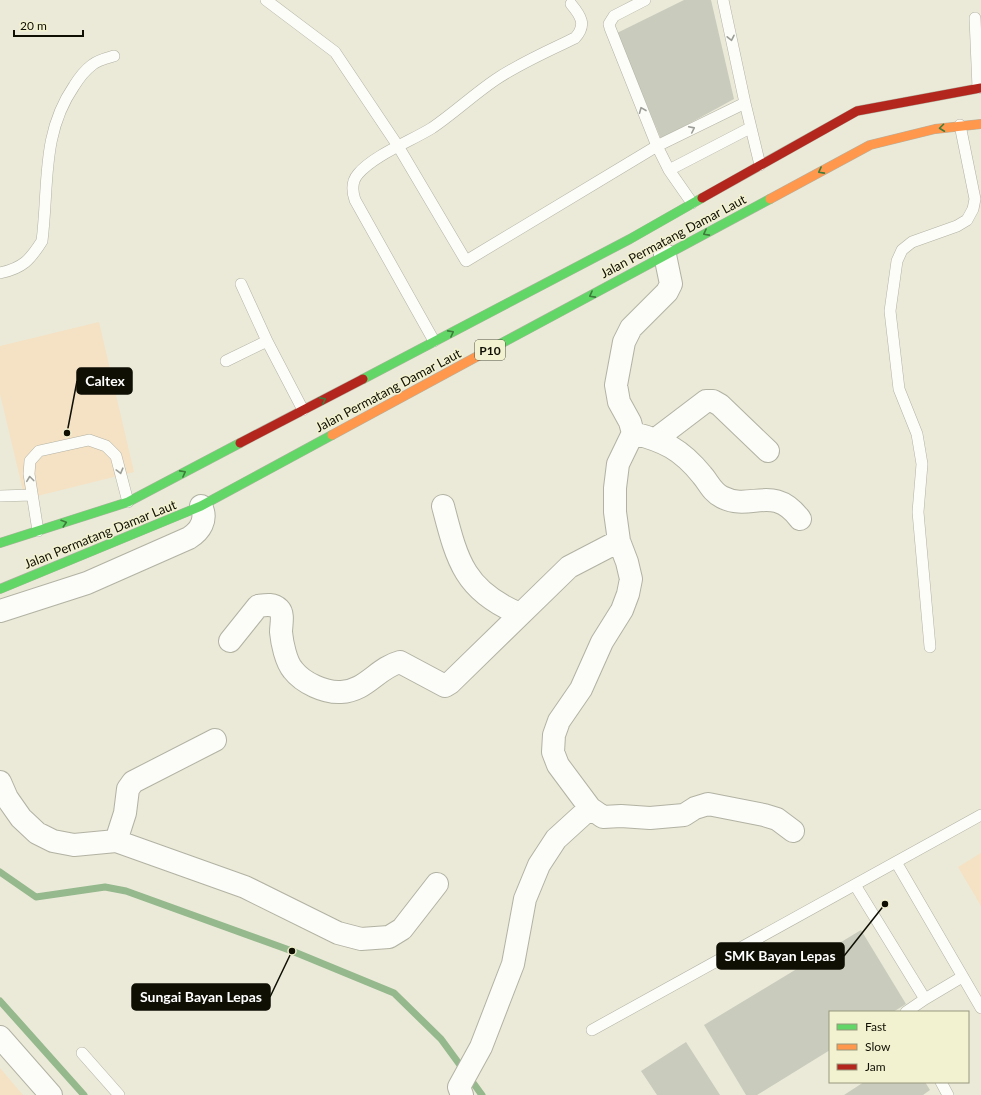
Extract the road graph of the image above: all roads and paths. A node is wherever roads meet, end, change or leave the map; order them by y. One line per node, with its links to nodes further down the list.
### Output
1 (266, 0): 12 (lane)
2 (645, 0): 13 (lane, one-way to 2)
3 (723, 0): 8 (lane, one-way to 8)
4 (571, 4): 12 (lane)
5 (975, 18): 7 (lane)
6 (114, 56): 19 (lane)
7 (979, 88): 14 (highway, Jalan Permatang Damar Laut / P10)
8 (745, 103): 11 (lane); 13 (lane, one-way to 8)
9 (981, 124): 10 (highway, Jalan Permatang Damar Laut / P10)
10 (960, 125): 16 (lane); 18 (highway, Jalan Permatang Damar Laut / P10, one-way to 18)
11 (750, 128): 14 (lane); 15 (lane)
12 (398, 146): 13 (lane); 22 (lane)
13 (657, 146): 15 (lane)
14 (760, 165): 17 (highway, Jalan Permatang Damar Laut / P10)
15 (669, 170): 17 (lane)
16 (977, 191): 41 (lane)
17 (692, 203): 22 (highway, Jalan Permatang Damar Laut / P10, one-way to 17)
18 (665, 255): 25 (street); 31 (highway, Jalan Permatang Damar Laut / P10, one-way to 31)
19 (0, 273)
20 (241, 284): 21 (lane)
21 (267, 341): 23 (lane); 24 (lane)
22 (434, 341): 24 (highway, Jalan Permatang Damar Laut / P10, one-way to 22)
23 (226, 361)
24 (303, 410): 30 (highway, Jalan Permatang Damar Laut / P10, one-way to 24)
25 (633, 433): 26 (street); 35 (street)
26 (656, 439): 27 (street); 33 (street)
27 (768, 451)
28 (0, 496): 29 (lane)
29 (32, 496): 30 (lane, one-way to 30); 34 (lane)
30 (128, 502): 34 (highway, Jalan Permatang Damar Laut / P10, one-way to 30)
31 (201, 506): 37 (highway, Jalan Permatang Damar Laut / P10); 38 (street)
32 (442, 506): 39 (street)
33 (800, 519)
34 (38, 531): 36 (highway, Jalan Permatang Damar Laut / P10)
35 (619, 541): 39 (street); 44 (street)
36 (0, 543)
37 (0, 589)
38 (0, 611)
39 (520, 614): 40 (street)
40 (230, 641)
41 (930, 647)
42 (215, 740): 47 (street)
43 (0, 782): 47 (street)
44 (590, 808): 46 (street); 59 (street)
45 (981, 815): 48 (lane)
46 (793, 831)
47 (116, 841): 49 (street)
48 (896, 862): 50 (lane); 51 (lane)
49 (436, 884)
50 (855, 885): 52 (lane); 55 (lane)
51 (962, 977): 52 (lane); 53 (lane)
52 (925, 999): 54 (lane)
53 (981, 1008)
54 (907, 1011)
55 (592, 1030)
56 (0, 1037): 60 (street)
57 (82, 1052): 61 (lane)
58 (942, 1083): 62 (lane)
59 (462, 1088)
60 (51, 1095)
61 (119, 1095)
62 (948, 1095)

